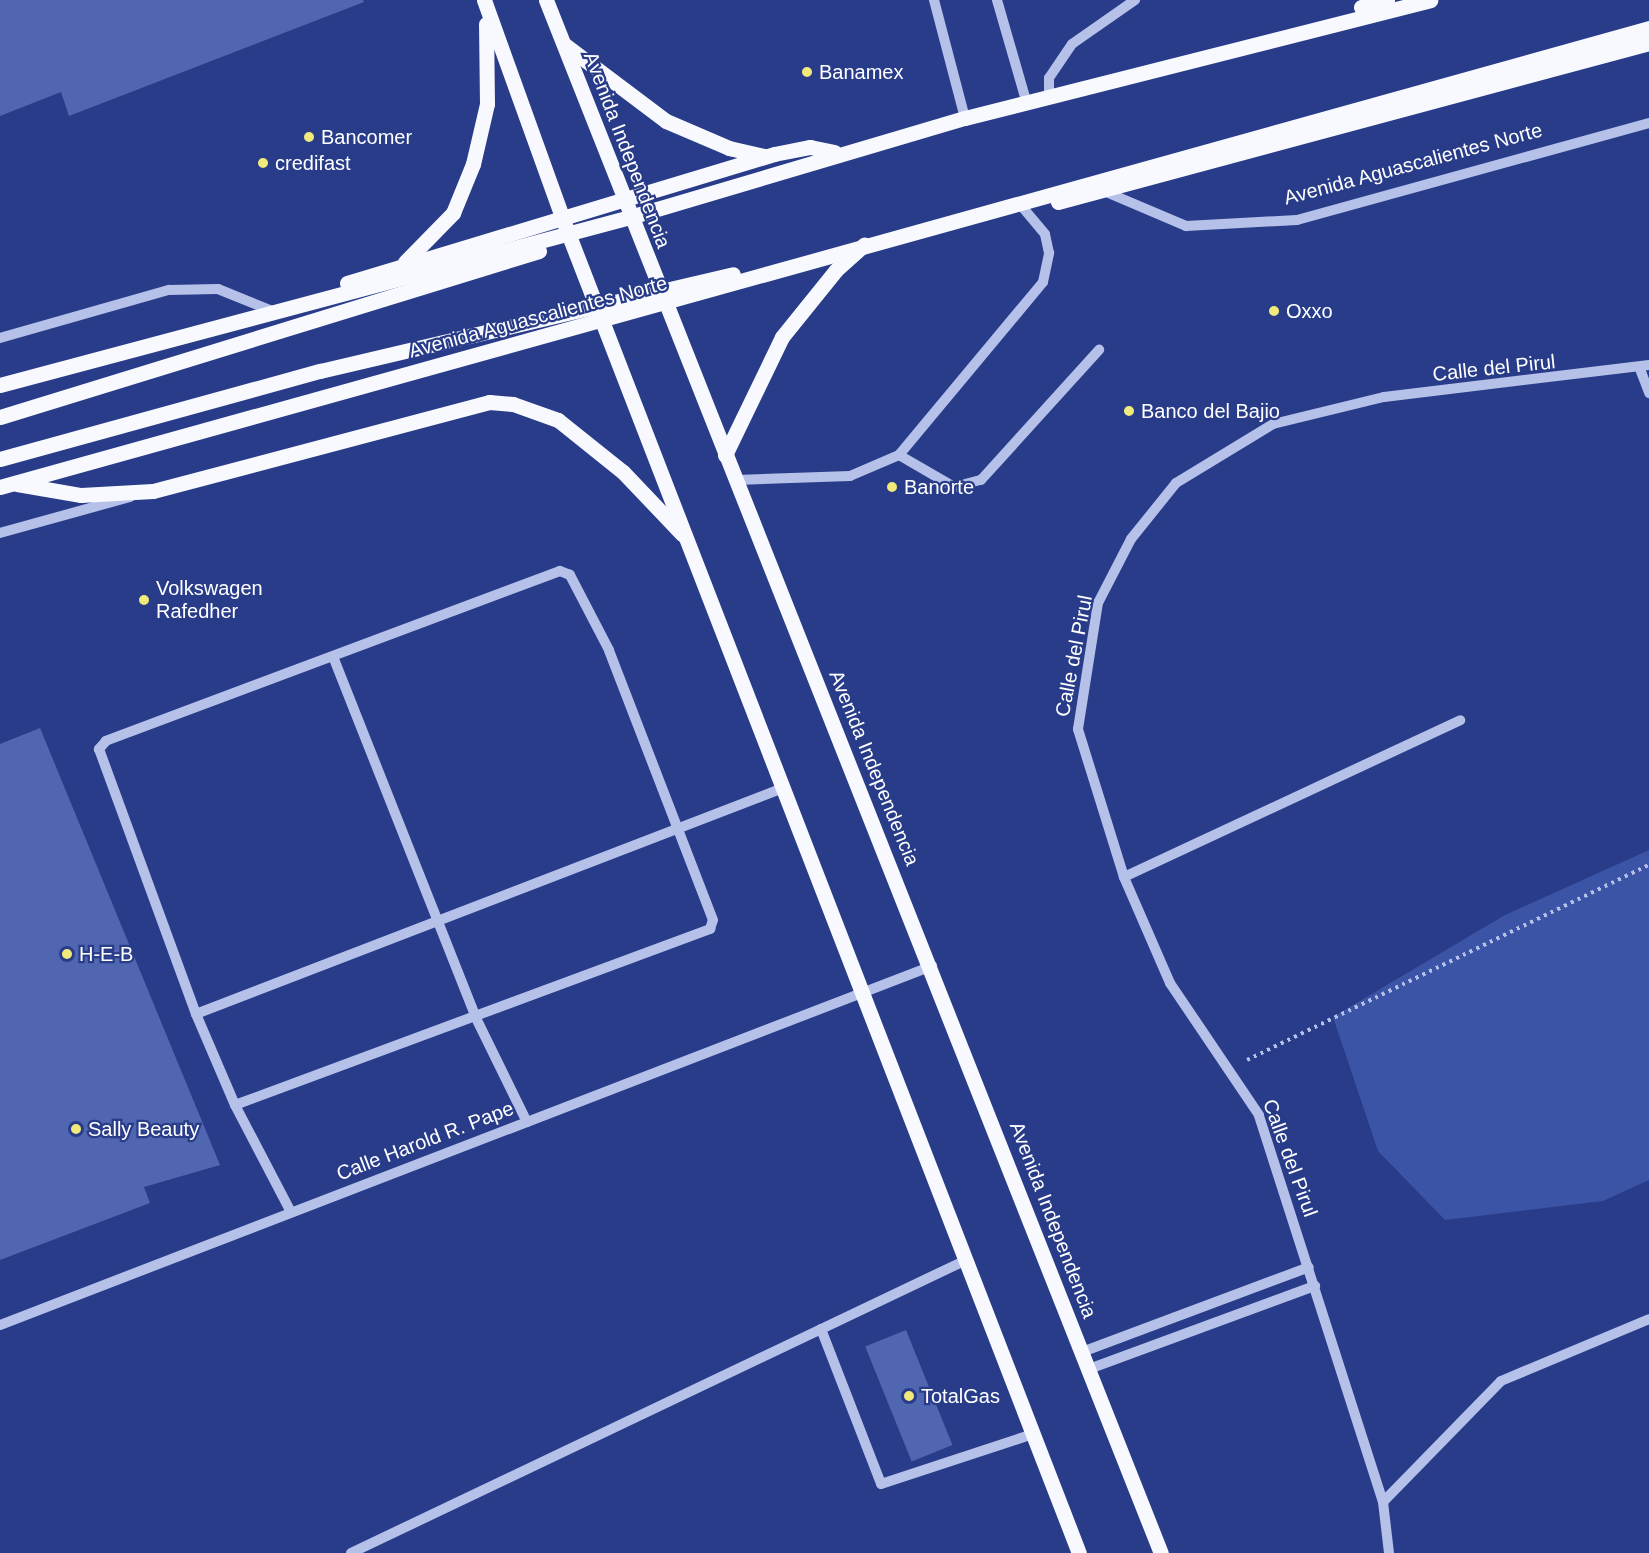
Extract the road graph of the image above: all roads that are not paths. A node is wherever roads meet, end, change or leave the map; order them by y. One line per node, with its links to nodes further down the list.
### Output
1 (484, 0): 20 (main road); 22 (main road)
2 (546, 0): 9 (main road, Avenida Independencia)
3 (934, 0): 13 (street)
4 (997, 0): 12 (street)
5 (1135, 0): 11 (street)
6 (1387, 0): 15 (main road)
7 (1430, 0): 11 (main road)
8 (1649, 28): 17 (main road, Avenida Aguascalientes Norte)
9 (564, 44): 16 (main road); 19 (main road, Avenida Independencia)
10 (1649, 44): 34 (main road)
11 (1049, 99): 12 (main road)
12 (1027, 104): 13 (main road)
13 (965, 118): 16 (main road)
14 (1649, 123): 17 (street, Avenida Aguascalientes Norte)
15 (851, 155): 29 (main road); 31 (main road)
16 (827, 156): 19 (main road)
17 (1085, 183): 18 (main road, Avenida Aguascalientes Norte)
18 (1019, 203): 21 (main road, Avenida Aguascalientes Norte); 32 (street)
19 (630, 217): 20 (main road); 23 (main road, Avenida Independencia)
20 (568, 233): 22 (main road); 25 (main road)
21 (868, 242): 23 (main road, Avenida Aguascalientes Norte); 33 (main road)
22 (345, 293): 24 (main road)
23 (664, 305): 25 (main road, Avenida Aguascalientes Norte); 33 (main road, Avenida Independencia)
24 (275, 312): 26 (street); 29 (main road)
25 (604, 317): 36 (main road, Avenida Aguascalientes Norte); 39 (main road)
26 (0, 338)
27 (1099, 350): 32 (street)
28 (1644, 367): 30 (street); 44 (street, Calle del Pirul)
29 (0, 385)
30 (1649, 393)
31 (0, 417)
32 (899, 454): 35 (street)
33 (725, 455): 35 (main road, Avenida Independencia)
34 (0, 459)
35 (736, 480): 46 (main road, Avenida Independencia)
36 (7, 485): 37 (main road)
37 (153, 491): 38 (street); 39 (main road)
38 (0, 533)
39 (689, 542): 42 (main road)
40 (334, 659): 43 (street); 45 (street); 48 (street)
41 (1460, 720): 44 (street)
42 (783, 788): 43 (street); 47 (main road)
43 (677, 832): 45 (street); 49 (street)
44 (1124, 877): 54 (street, Calle del Pirul)
45 (441, 922): 48 (street); 49 (street)
46 (932, 966): 47 (street, Calle Harold R. Pape); 59 (main road, Avenida Independencia)
47 (863, 992): 51 (street, Calle Harold R. Pape); 53 (main road)
48 (196, 1014): 50 (street)
49 (476, 1016): 50 (street); 51 (street)
50 (235, 1105): 52 (street)
51 (527, 1122): 52 (street, Calle Harold R. Pape)
52 (290, 1210): 57 (street, Calle Harold R. Pape)
53 (966, 1260): 58 (street); 61 (main road)
54 (1309, 1267): 55 (street, Calle del Pirul); 59 (street)
55 (1315, 1286): 60 (street); 62 (street, Calle del Pirul)
56 (1649, 1319): 62 (street)
57 (0, 1325)
58 (821, 1329): 61 (street); 63 (street)
59 (1082, 1352): 60 (main road, Avenida Independencia)
60 (1089, 1369): 65 (main road, Avenida Independencia)
61 (1033, 1434): 64 (main road)
62 (1383, 1502): 66 (street, Calle del Pirul)
63 (351, 1553)
64 (1079, 1553)
65 (1161, 1553)
66 (1389, 1553)

